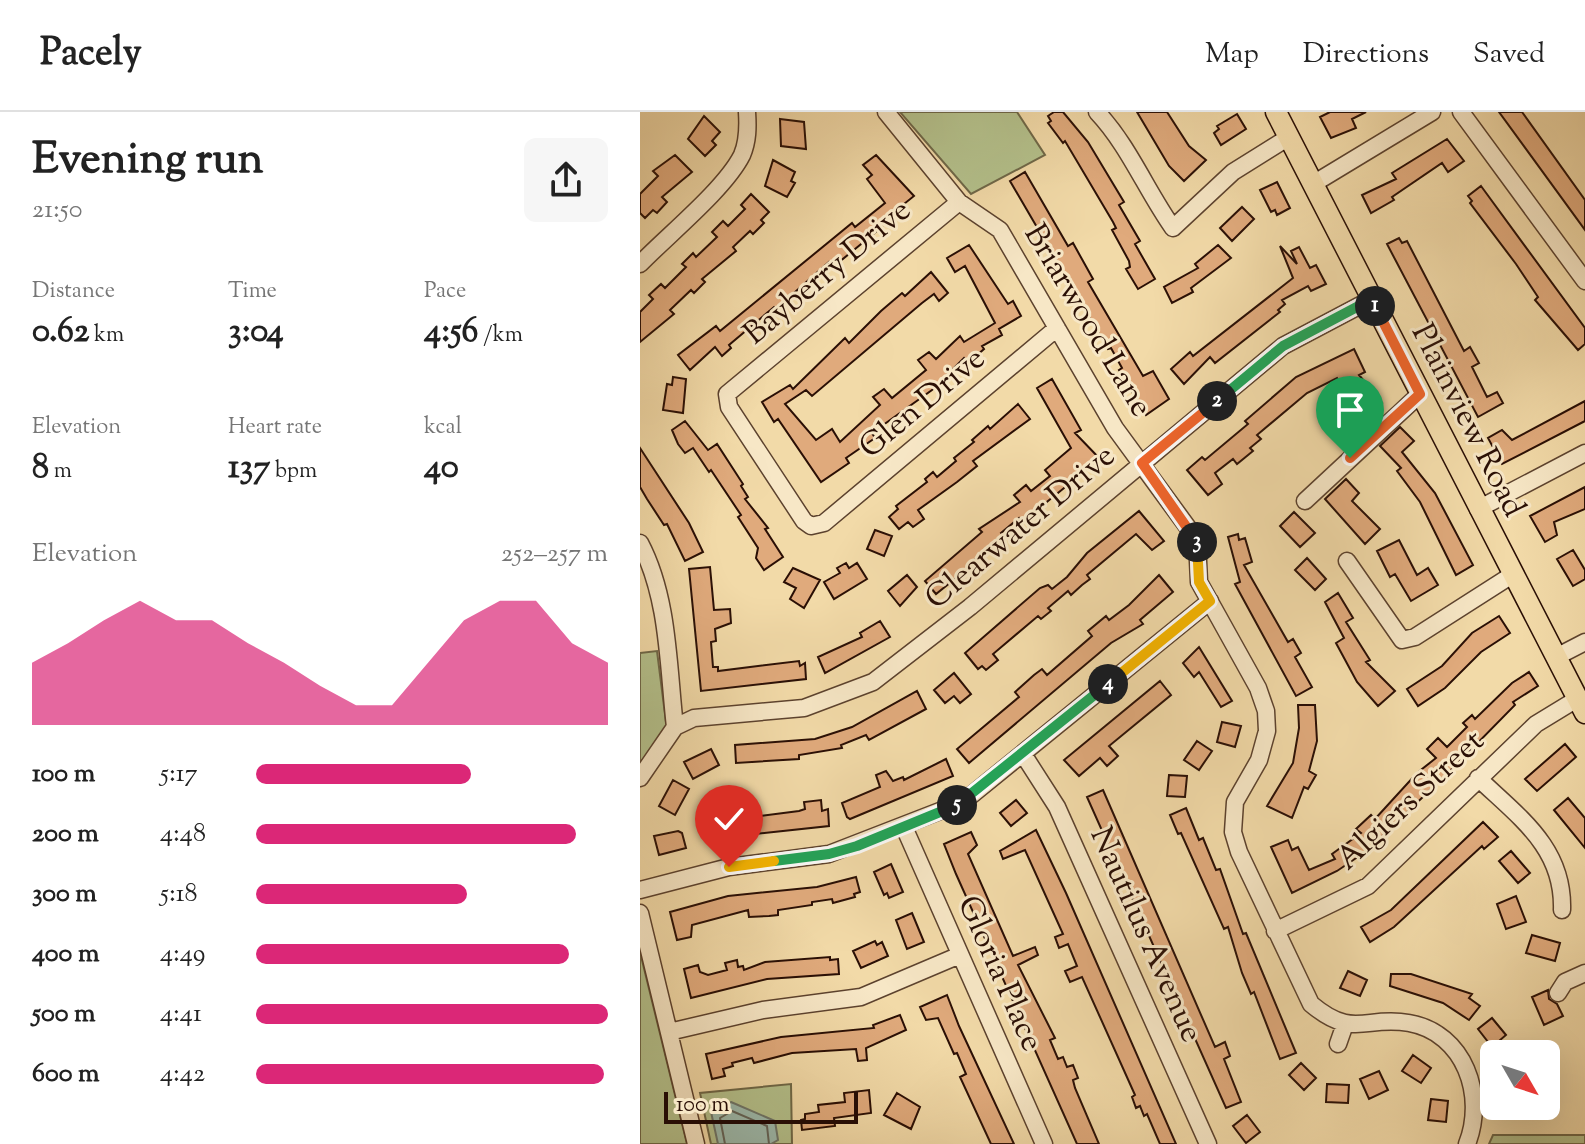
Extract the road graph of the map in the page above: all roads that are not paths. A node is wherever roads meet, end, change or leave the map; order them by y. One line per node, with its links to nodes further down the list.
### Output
1 (747, 112): 10 (street)
2 (886, 112): 9 (street, Briarwood Lane)
3 (1097, 112): 7 (street)
4 (1276, 112): 7 (main road, Plainview Road)
5 (1432, 112): 8 (street)
6 (1461, 112): 11 (street)
7 (1289, 137): 8 (main road, Plainview Road)
8 (1313, 184): 12 (main road, Plainview Road)
9 (959, 202): 13 (street, Briarwood Lane); 19 (street, Bayberry Drive)
10 (640, 264)
11 (1585, 281)
12 (1372, 299): 14 (main road, Plainview Road); 16 (street, Clearwater Drive)
13 (1057, 328): 16 (street, Briarwood Lane); 19 (street, Glen Drive)
14 (1420, 394): 17 (street); 18 (main road, Plainview Road)
15 (1585, 453): 18 (street)
16 (1142, 463): 23 (street, Briarwood Lane); 27 (street, Clearwater Drive)
17 (1305, 501)
18 (1478, 509): 22 (main road, Plainview Road)
19 (824, 523)
20 (640, 543): 27 (street)
21 (1347, 561): 22 (street)
22 (1512, 575): 25 (main road, Plainview Road)
23 (1210, 601): 28 (street); 35 (street, Briarwood Lane)
24 (1585, 642): 25 (street)
25 (1556, 657): 26 (main road, Plainview Road)
26 (1581, 706): 30 (street, Algiers Street)
27 (675, 727): 29 (street)
28 (1023, 754): 31 (street); 44 (street, Nautilus Avenue)
29 (640, 778)
30 (1478, 778): 33 (street); 35 (street, Algiers Street)
31 (904, 827): 32 (street); 36 (street, Gloria Place)
32 (640, 890)
33 (1562, 910)
34 (640, 913): 40 (street)
35 (1275, 931): 39 (street, Briarwood Lane)
36 (960, 955): 40 (street); 43 (street, Gloria Place)
37 (1585, 973): 38 (street)
38 (1558, 993)
39 (1345, 1024): 41 (street); 45 (street)
40 (669, 1032): 42 (street)
41 (1338, 1044)
42 (696, 1144)
43 (1044, 1144)
44 (1208, 1144)
45 (1467, 1144)

